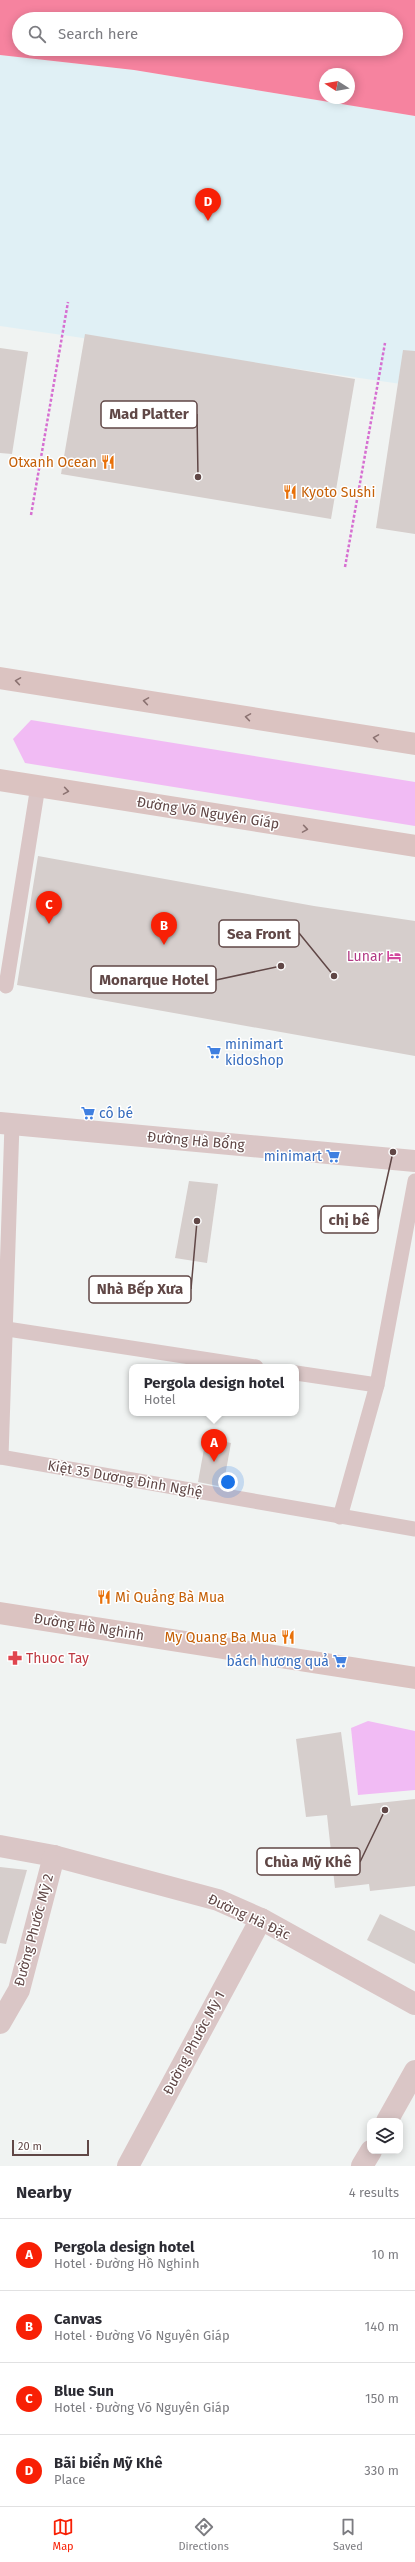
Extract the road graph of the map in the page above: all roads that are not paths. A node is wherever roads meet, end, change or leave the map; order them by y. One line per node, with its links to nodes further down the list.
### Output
1 (0, 678): 2 (main road, one-way to 1)
2 (415, 744)
3 (0, 780): 4 (main road, Đường Võ Nguyên Giáp)
4 (38, 786): 5 (main road, Đường Võ Nguyên Giáp, one-way to 5); 6 (lane)
5 (415, 846)
6 (6, 986)
7 (6, 1123): 8 (street, Đường Hà Bổng); 10 (lane)
8 (415, 1161)
9 (415, 1181): 13 (lane)
10 (3, 1329): 11 (lane); 14 (lane)
11 (236, 1364)
12 (299, 1373): 13 (lane)
13 (376, 1385): 15 (lane)
14 (1, 1457): 15 (lane, Kiệt 35 Dương Đình Nghệ)
15 (340, 1516): 16 (lane, Kiệt 35 Dương Đình Nghệ)
16 (415, 1529)
17 (0, 1613): 18 (main road, Đường Hồ Nghinh)
18 (415, 1678)
19 (0, 1846): 20 (street, Đường Hà Đặc)
20 (54, 1856): 21 (street, Đường Hà Đặc); 23 (street, Đường Phước Mỹ 2)
21 (260, 1919): 22 (street, Đường Hà Đặc); 27 (street, Đường Phước Mỹ 1)
22 (415, 2004)
23 (0, 2023)
24 (415, 2071): 25 (street)
25 (389, 2118)
26 (369, 2154): 28 (street)
27 (128, 2166)
28 (362, 2166)

